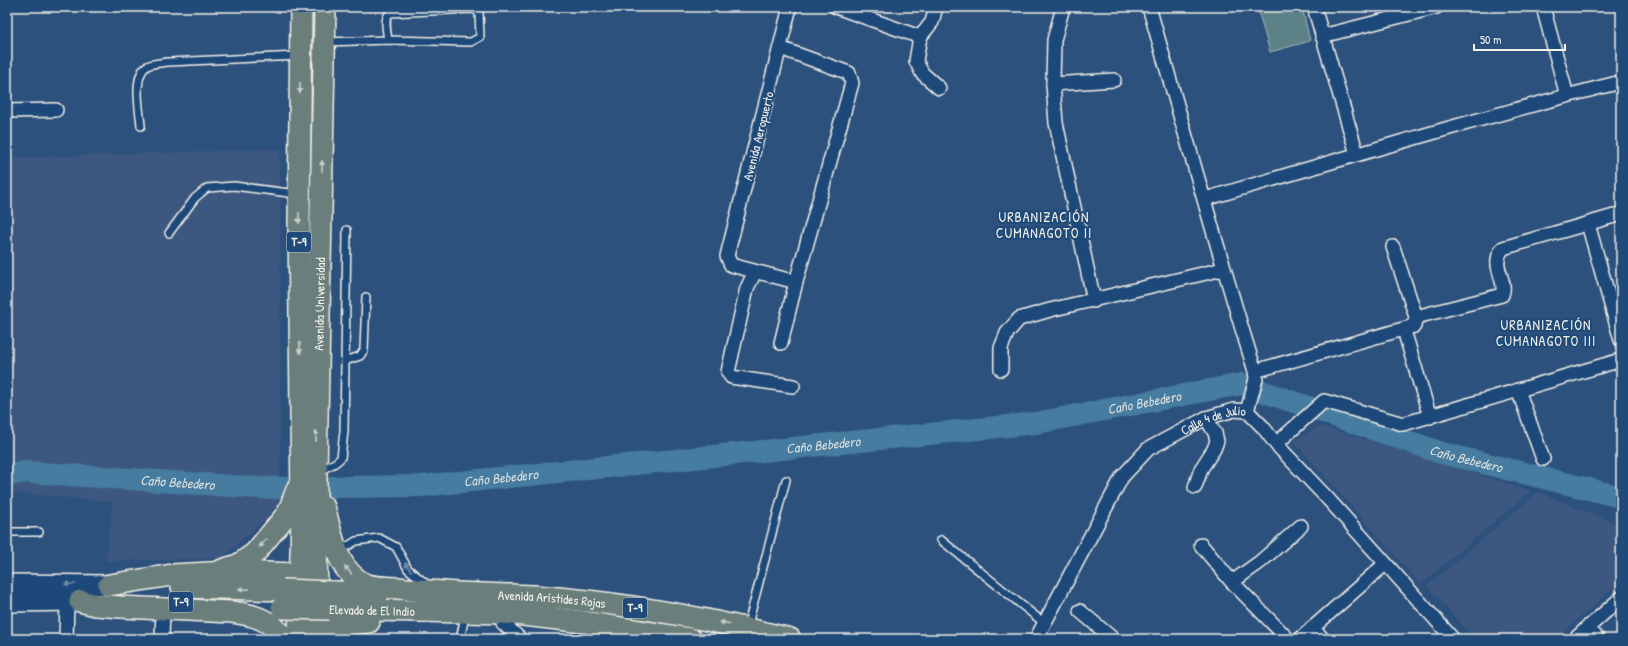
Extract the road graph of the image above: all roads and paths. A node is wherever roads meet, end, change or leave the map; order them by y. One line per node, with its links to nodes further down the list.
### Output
1 (301, 7): 16 (main road, Avenida Universidad / T-9)
2 (325, 7): 14 (main road, Avenida Universidad / T-9)
3 (790, 7): 15 (street, Avenida Aeropuerto)
4 (836, 7): 12 (street)
5 (936, 7): 12 (street)
6 (1062, 7): 19 (street)
7 (1149, 7): 27 (street)
8 (1314, 7): 11 (street)
9 (1437, 7): 11 (street)
10 (1543, 7): 21 (street)
11 (1322, 36): 25 (street)
12 (920, 37): 20 (street)
13 (388, 40): 13 (lane); 14 (lane)
14 (324, 42): 53 (main road, Avenida Universidad / T-9, one-way to 14)
15 (780, 48): 34 (street, Avenida Aeropuerto); 35 (street)
16 (300, 56): 24 (lane); 26 (main road, Avenida Universidad / T-9, one-way to 26)
17 (1114, 80): 19 (street)
18 (1621, 82): 21 (street)
19 (1053, 84): 37 (street)
20 (939, 88)
21 (1567, 96): 25 (street)
22 (56, 110): 23 (street)
23 (7, 111)
24 (141, 126)
25 (1357, 154): 27 (street)
26 (299, 194): 31 (lane); 53 (main road, Avenida Universidad / T-9, one-way to 53)
27 (1205, 199): 33 (street)
28 (1621, 214): 29 (street)
29 (1588, 224): 38 (street); 39 (street)
30 (347, 230): 43 (lane)
31 (169, 232)
32 (1393, 247): 38 (street)
33 (1223, 269): 37 (street); 45 (street)
34 (754, 272): 35 (street); 46 (street)
35 (796, 282): 41 (street)
36 (366, 297): 43 (lane)
37 (1094, 301): 44 (street)
38 (1416, 317): 45 (street)
39 (1621, 336)
40 (1406, 338): 49 (street)
41 (781, 343)
42 (1621, 360): 47 (street)
43 (345, 361): 53 (lane)
44 (1001, 369)
45 (1256, 375): 48 (street)
46 (793, 386)
47 (1518, 390): 49 (street); 52 (street)
48 (1247, 411): 50 (street, Calle 4 de Julio); 51 (street, Calle 4 de Julio)
49 (1430, 417): 51 (street)
50 (1206, 418): 55 (street); 79 (street, Calle 4 de Julio)
51 (1276, 444): 63 (street, Calle 4 de Julio)
52 (1543, 459)
53 (311, 475): 56 (main road, Avenida Universidad / T-9); 56 (main road)
54 (786, 480): 81 (lane)
55 (1195, 487)
56 (308, 511): 62 (main road, T-9); 64 (main road, one-way to 64); 73 (main road, Avenida Universidad / T-9); 73 (main road, Avenida Universidad / T-9)
57 (1301, 526): 65 (street)
58 (7, 532): 59 (lane)
59 (39, 532)
60 (941, 540): 79 (lane)
61 (1201, 545): 65 (street)
62 (334, 546): 68 (main road, T-9, one-way to 62); 68 (lane, one-way to 62)
63 (1385, 564): 82 (street); 98 (street, Calle 4 de Julio)
64 (214, 573): 67 (main road); 73 (main road)
65 (1232, 582): 95 (street)
66 (7, 584): 67 (main road, one-way to 66)
67 (110, 585): 73 (main road, Elevado de El Indio, one-way to 67)
68 (438, 592): 69 (main road, T-9)
69 (478, 594): 73 (main road, Elevado de El Indio); 81 (main road, Avenida Arístides Rojas / T-9, one-way to 69)
70 (1621, 598): 80 (street)
71 (73, 601): 72 (main road); 73 (main road, Elevado de El Indio / T-9); 74 (main road); 85 (street)
72 (7, 602)
73 (309, 603): 76 (main road, T-9); 77 (main road, Elevado de El Indio / T-9); 88 (main road)
74 (163, 609): 86 (street); 87 (main road)
75 (1080, 611): 94 (street)
76 (380, 621): 83 (main road, T-9); 89 (main road, T-9)
77 (584, 622): 78 (main road, T-9); 84 (main road, Avenida Arístides Rojas / T-9)
78 (503, 623): 83 (main road, T-9); 90 (street)
79 (1044, 623): 93 (street, Calle 4 de Julio)
80 (1587, 627): 99 (street); 100 (street)
81 (747, 628): 92 (main road, Avenida Arístides Rojas / T-9)
82 (1312, 628): 96 (street); 97 (street)
83 (462, 630)
84 (638, 635): 91 (main road, Avenida Arístides Rojas / T-9)
85 (66, 639)
86 (162, 639)
87 (286, 639)
88 (299, 639)
89 (344, 639)
90 (520, 639)
91 (691, 639)
92 (790, 639)
93 (1036, 639)
94 (1113, 639)
95 (1288, 639)
96 (1300, 639)
97 (1323, 639)
98 (1453, 639)
99 (1575, 639)
100 (1598, 639)

